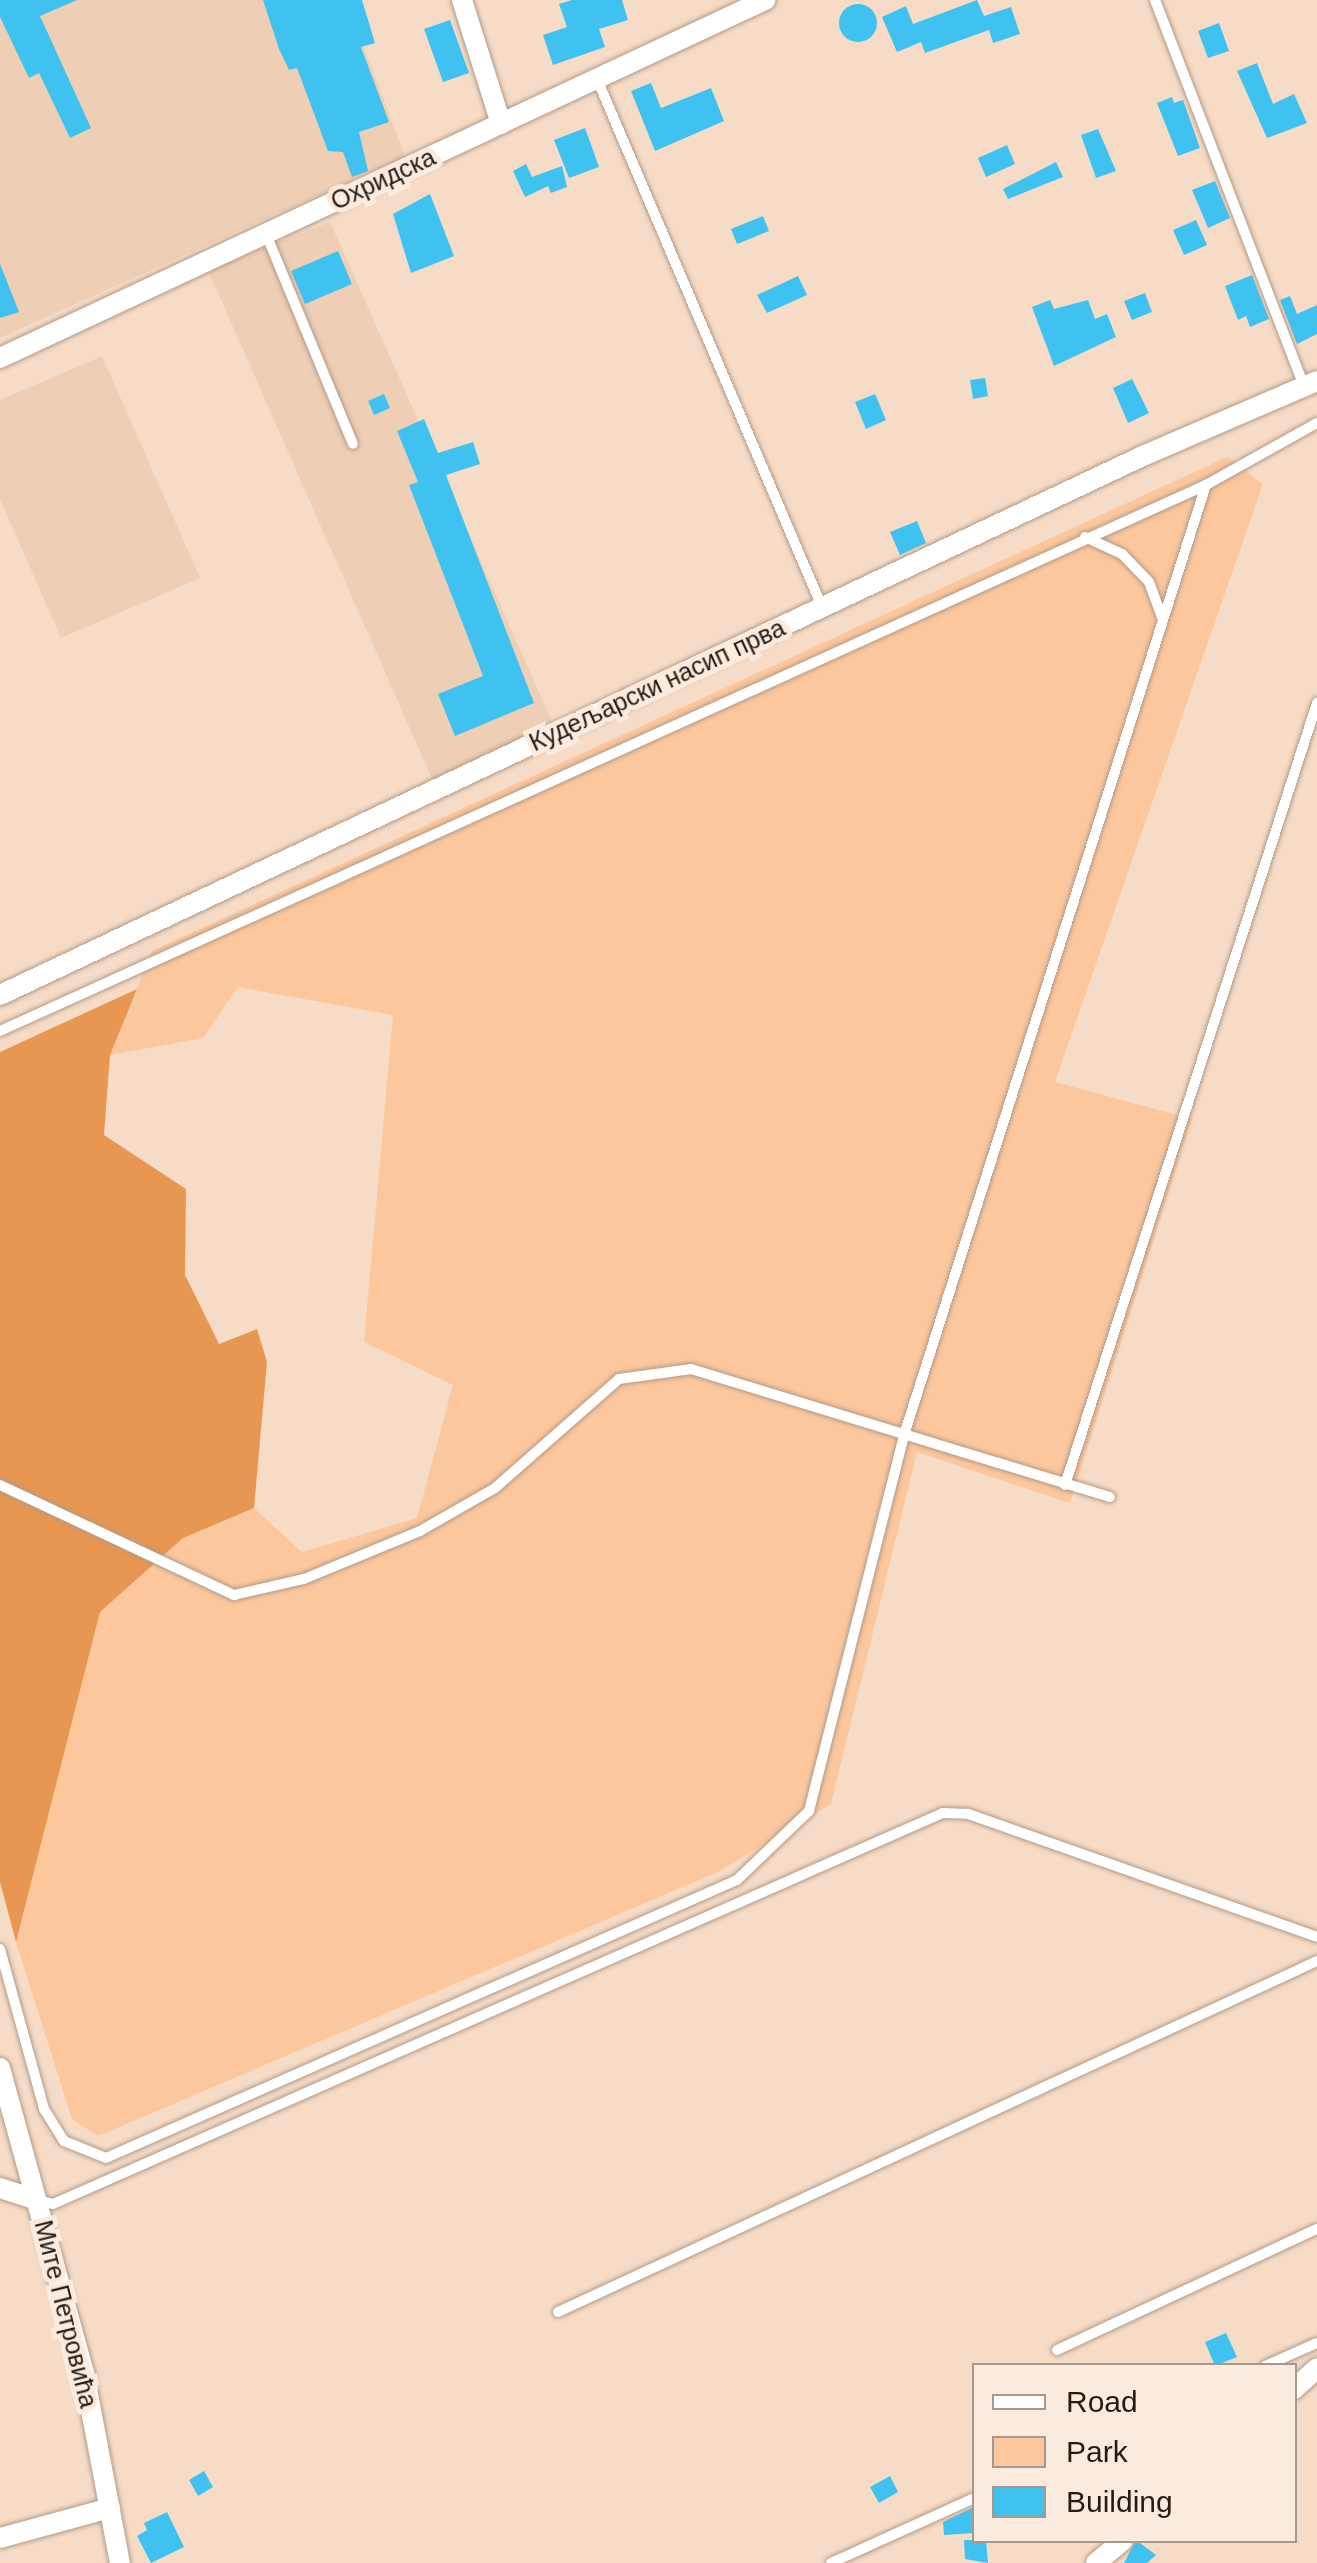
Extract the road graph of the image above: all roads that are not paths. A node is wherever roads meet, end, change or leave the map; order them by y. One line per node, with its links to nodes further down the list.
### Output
1 (462, 0): 5 (street)
2 (766, 0): 4 (street, Охридска)
3 (1155, 0): 8 (lane)
4 (596, 79): 5 (street, Охридска); 13 (lane)
5 (500, 124): 6 (street, Охридска)
6 (266, 234): 7 (street, Охридска); 10 (lane)
7 (0, 358)
8 (1311, 384): 13 (street, Кудељарски насип прва)
9 (1317, 423): 11 (lane)
10 (353, 444)
11 (1206, 485): 12 (lane); 14 (lane)
12 (1085, 538): 14 (lane); 17 (lane)
13 (822, 607): 16 (street, Кудељарски насип прва)
14 (1163, 621): 18 (lane)
15 (1317, 703): 20 (lane)
16 (0, 995)
17 (0, 1030)
18 (905, 1432): 19 (lane); 20 (lane); 23 (lane)
19 (0, 1485)
20 (1065, 1486): 21 (lane)
21 (1110, 1498)
22 (1317, 1937): 27 (lane)
23 (0, 1948)
24 (1317, 1961): 29 (lane)
25 (0, 2068): 27 (street, Мите Петровића)
26 (0, 2188): 27 (street)
27 (36, 2200): 36 (street, Мите Петровића)
28 (1317, 2229): 31 (lane)
29 (558, 2312)
30 (1317, 2343): 32 (lane)
31 (1057, 2350)
32 (1272, 2363)
33 (1317, 2368): 34 (street)
34 (1297, 2385)
35 (972, 2499): 40 (lane)
36 (110, 2508): 37 (street); 39 (street, Мите Петровића)
37 (0, 2538)
38 (1119, 2543): 41 (street)
39 (120, 2563)
40 (831, 2563)
41 (1096, 2563)

